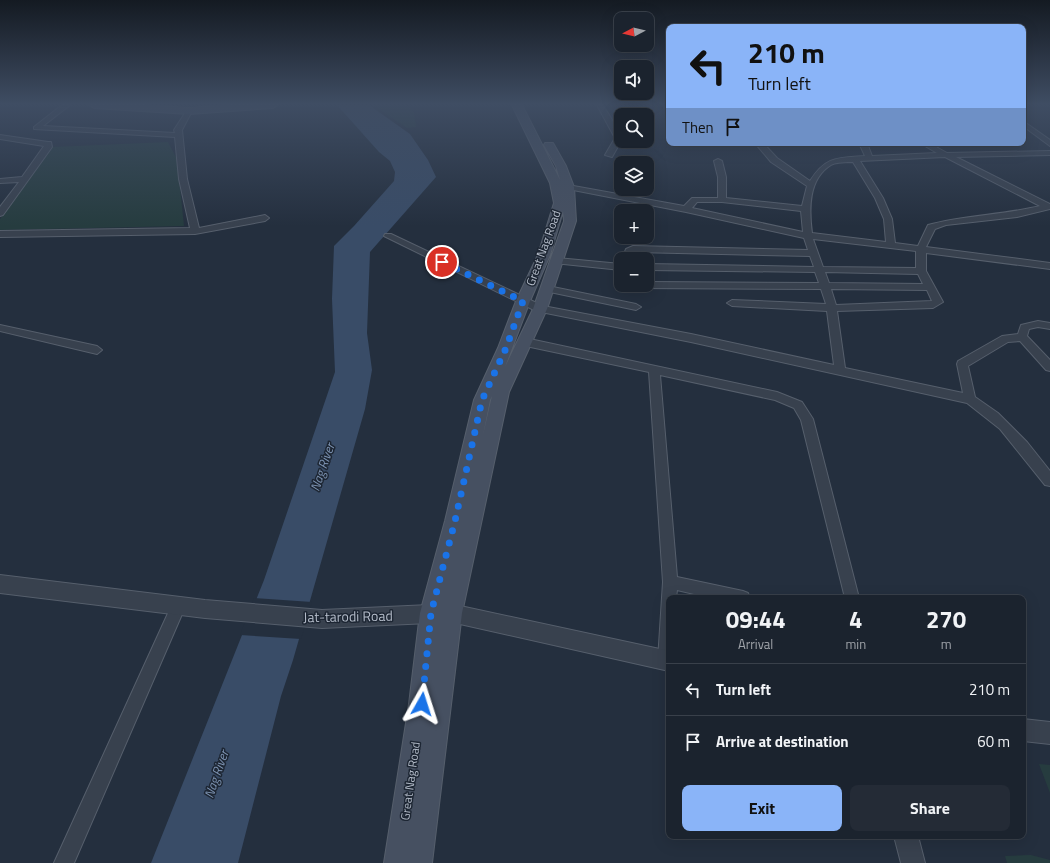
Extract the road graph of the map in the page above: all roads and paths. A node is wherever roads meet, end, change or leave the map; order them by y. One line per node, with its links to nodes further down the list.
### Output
1 (48, 145): 15 (street)
2 (179, 145): 25 (street)
3 (537, 145): 43 (main road, Great Nag Road)
4 (549, 145): 18 (main road, Great Nag Road)
5 (615, 145): 10 (street)
6 (762, 146): 17 (street)
7 (865, 146): 12 (street)
8 (930, 146): 11 (street)
9 (1050, 153): 11 (street)
10 (609, 155)
11 (946, 155): 12 (street); 20 (street)
12 (869, 158): 13 (street)
13 (855, 159): 17 (street); 29 (street)
14 (718, 161): 19 (street)
15 (23, 179): 16 (street); 23 (street)
16 (0, 181)
17 (811, 185): 22 (street)
18 (568, 187): 21 (street); 33 (main road, Great Nag Road)
19 (722, 200): 21 (street); 22 (street)
20 (1049, 206): 30 (street)
21 (686, 209): 28 (street)
22 (804, 209): 28 (street)
23 (0, 212)
24 (265, 218): 25 (street)
25 (194, 231): 26 (street)
26 (0, 234)
27 (388, 236): 43 (street)
28 (808, 236): 29 (street); 32 (street)
29 (891, 246): 30 (street)
30 (921, 249): 35 (street); 38 (street)
31 (629, 252): 32 (street)
32 (814, 253): 37 (street)
33 (557, 261): 34 (street); 42 (main road, Great Nag Road)
34 (614, 266)
35 (1050, 266)
36 (654, 268): 37 (street)
37 (819, 269): 38 (street); 40 (street)
38 (921, 270): 41 (street)
39 (654, 285): 40 (street)
40 (823, 286): 41 (street); 47 (street)
41 (930, 288): 47 (street)
42 (548, 289): 45 (street); 46 (main road, Great Nag Road)
43 (523, 301): 46 (street); 64 (main road, Great Nag Road)
44 (732, 303): 47 (street)
45 (636, 307)
46 (540, 308): 51 (main road, Great Nag Road); 55 (street)
47 (832, 308): 55 (street)
48 (1050, 326): 50 (street)
49 (0, 328): 52 (street)
50 (1022, 337): 53 (street); 56 (street)
51 (524, 342): 54 (street); 65 (main road, Great Nag Road)
52 (97, 350)
53 (1050, 367)
54 (654, 370): 58 (street); 62 (street)
55 (840, 371): 56 (street)
56 (970, 399): 57 (street)
57 (1050, 481)
58 (670, 582): 60 (street); 61 (street)
59 (0, 584): 63 (street, Jat-tarodi Road)
60 (669, 595)
61 (729, 595)
62 (851, 595)
63 (179, 605): 64 (street, Jat-tarodi Road); 70 (street)
64 (431, 613): 65 (street, Jat-tarodi Road); 71 (main road, Great Nag Road)
65 (451, 614): 66 (street, Jat-tarodi Road); 72 (main road, Great Nag Road)
66 (666, 660)
67 (1026, 730): 68 (street)
68 (1050, 733)
69 (907, 839): 73 (street)
70 (64, 863)
71 (398, 863)
72 (418, 863)
73 (913, 863)

